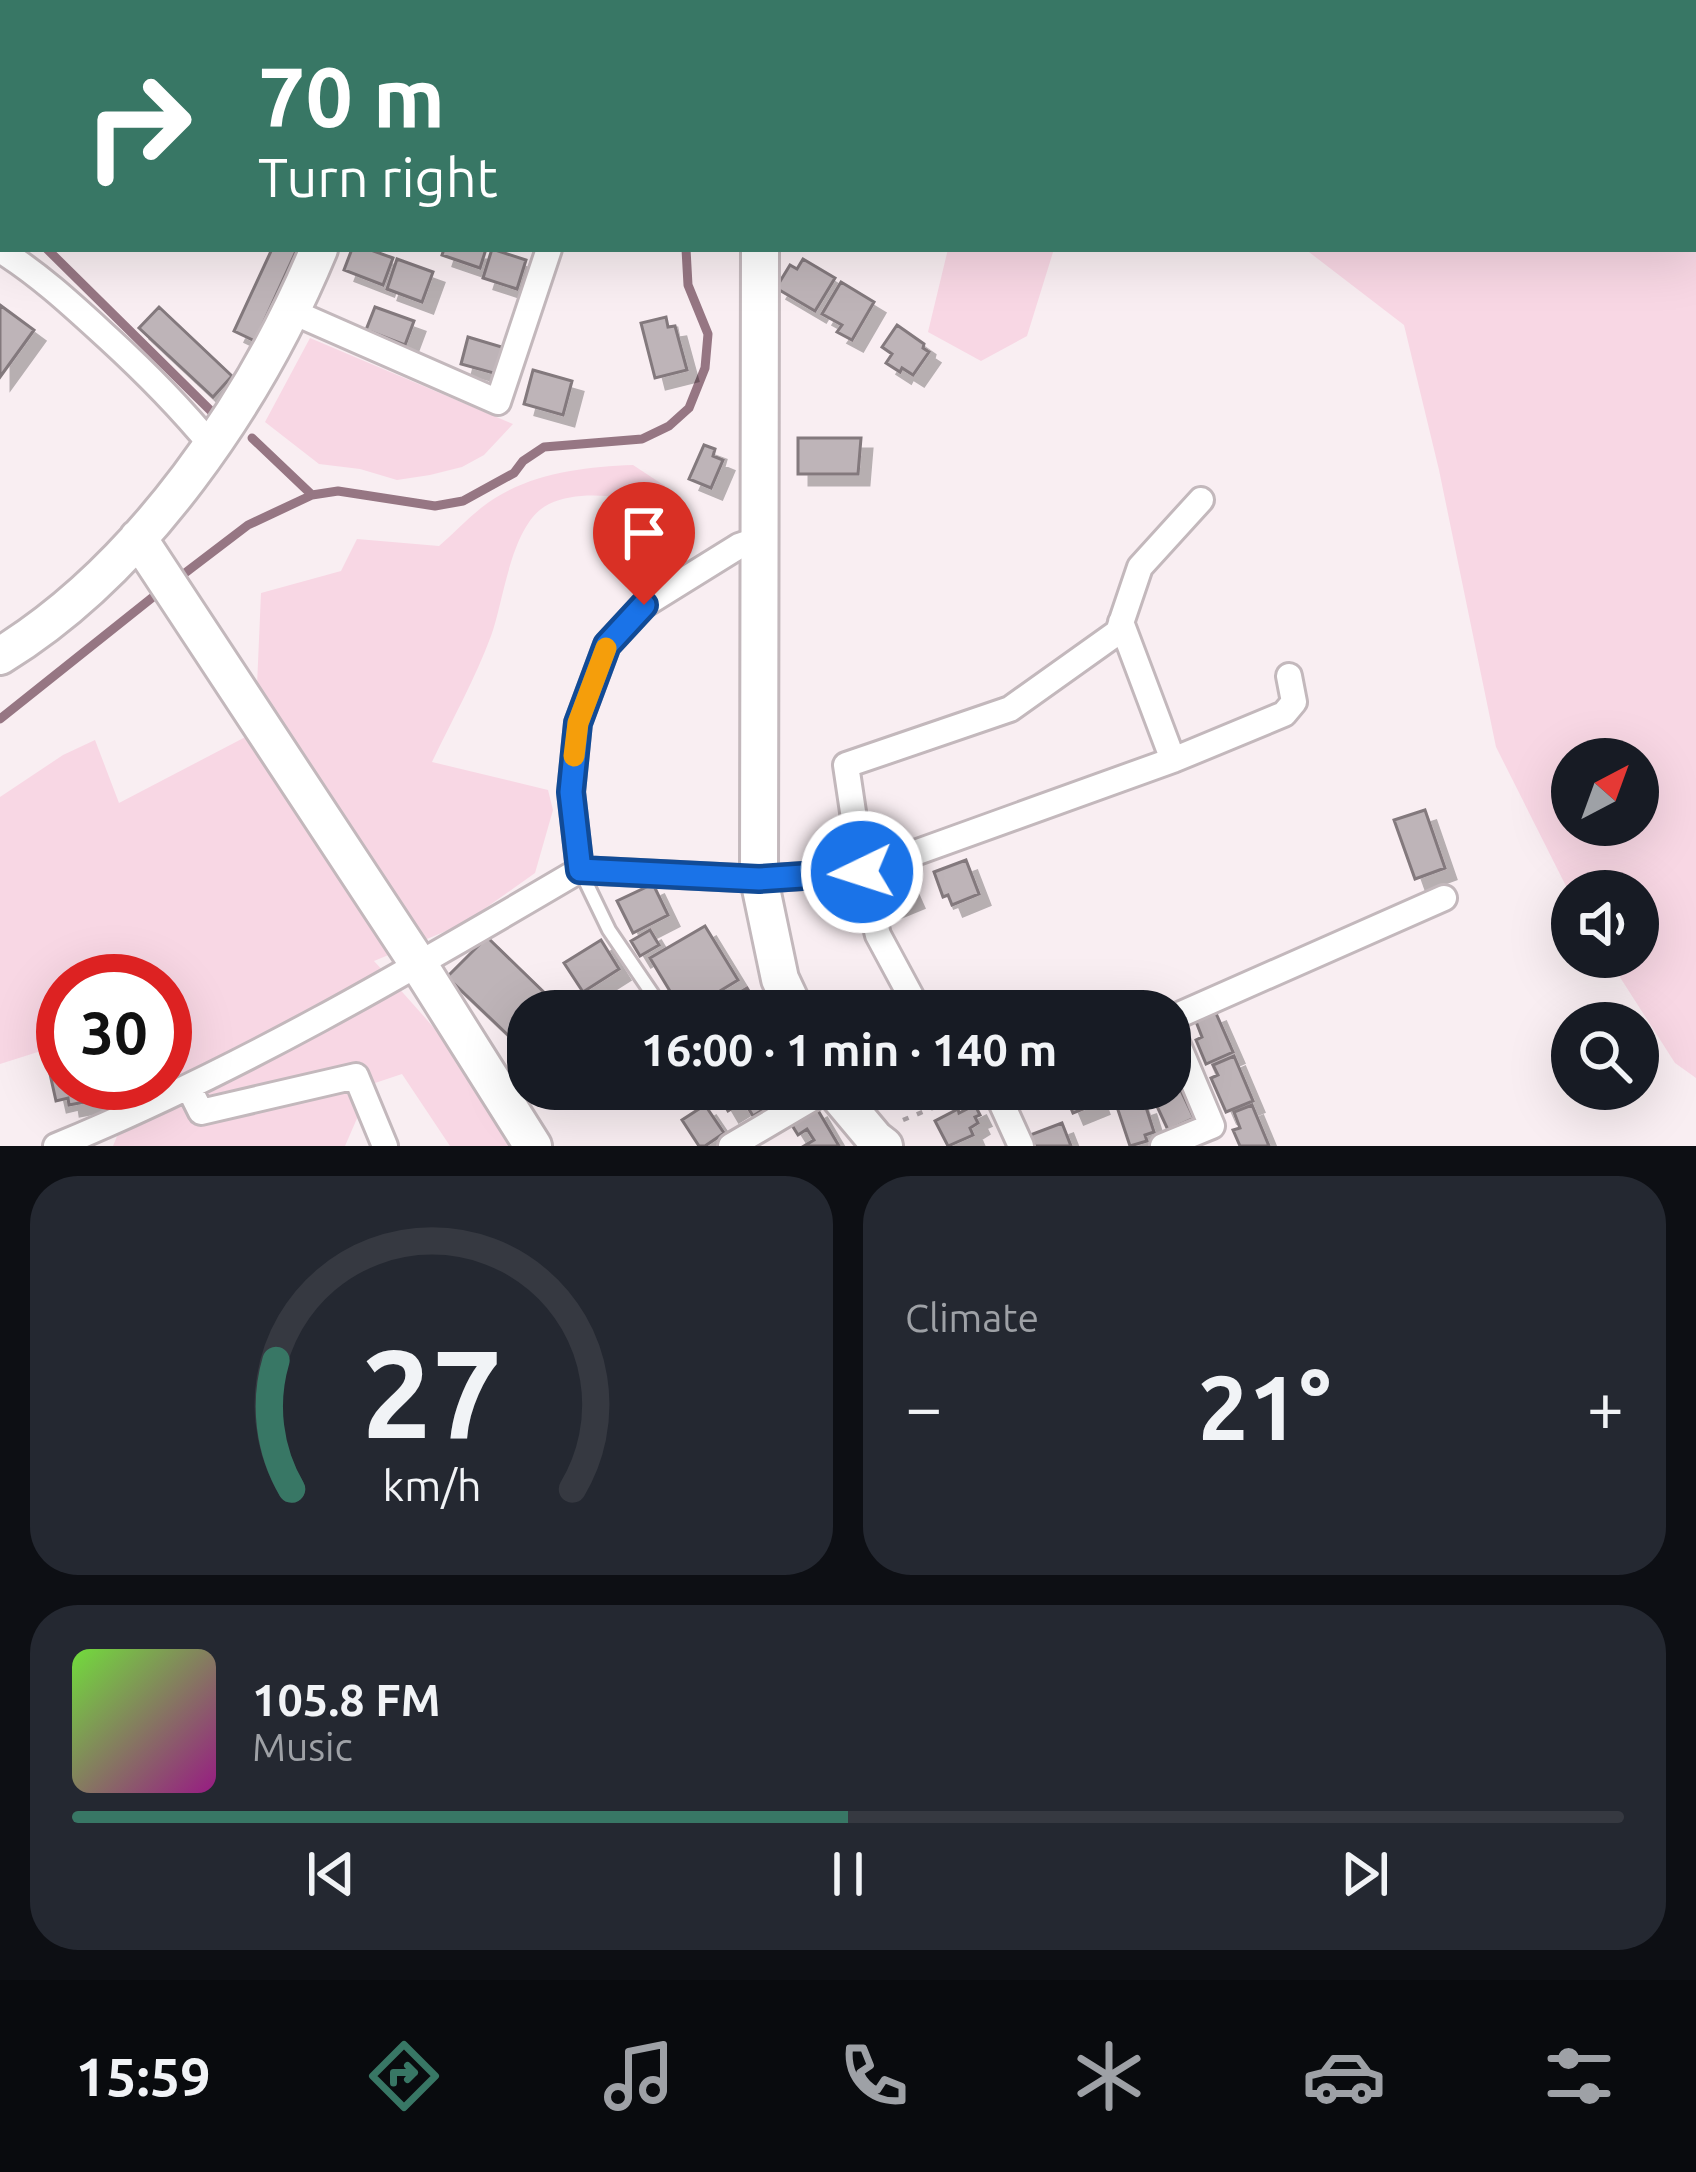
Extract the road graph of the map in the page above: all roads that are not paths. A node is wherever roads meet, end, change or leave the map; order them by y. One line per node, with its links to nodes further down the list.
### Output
1 (3, 252): 6 (street)
2 (318, 252): 5 (street)
3 (548, 252): 5 (street)
4 (760, 252): 9 (street)
5 (293, 312): 6 (street)
6 (211, 445): 8 (street)
7 (1202, 500): 10 (street)
8 (138, 538): 11 (street); 18 (street)
9 (758, 540): 14 (street); 16 (street)
10 (1121, 622): 13 (street); 15 (street)
11 (0, 656)
12 (1289, 676): 13 (street)
13 (1173, 760): 15 (street)
14 (580, 870): 16 (street); 18 (street); 19 (lane)
15 (862, 872): 16 (street); 21 (street)
16 (759, 879): 20 (street)
17 (1444, 898): 22 (street)
18 (419, 965): 24 (street); 33 (street)
19 (650, 990)
20 (785, 990)
21 (908, 990)
22 (1191, 1013)
23 (1191, 1074): 36 (street)
24 (192, 1086)
25 (192, 1094): 32 (street)
26 (139, 1110): 31 (street)
27 (794, 1110): 34 (street)
28 (847, 1110): 30 (street)
29 (1007, 1110): 35 (street)
30 (874, 1144)
31 (56, 1146)
32 (386, 1146)
33 (533, 1146)
34 (731, 1146)
35 (1022, 1146)
36 (1163, 1146)

